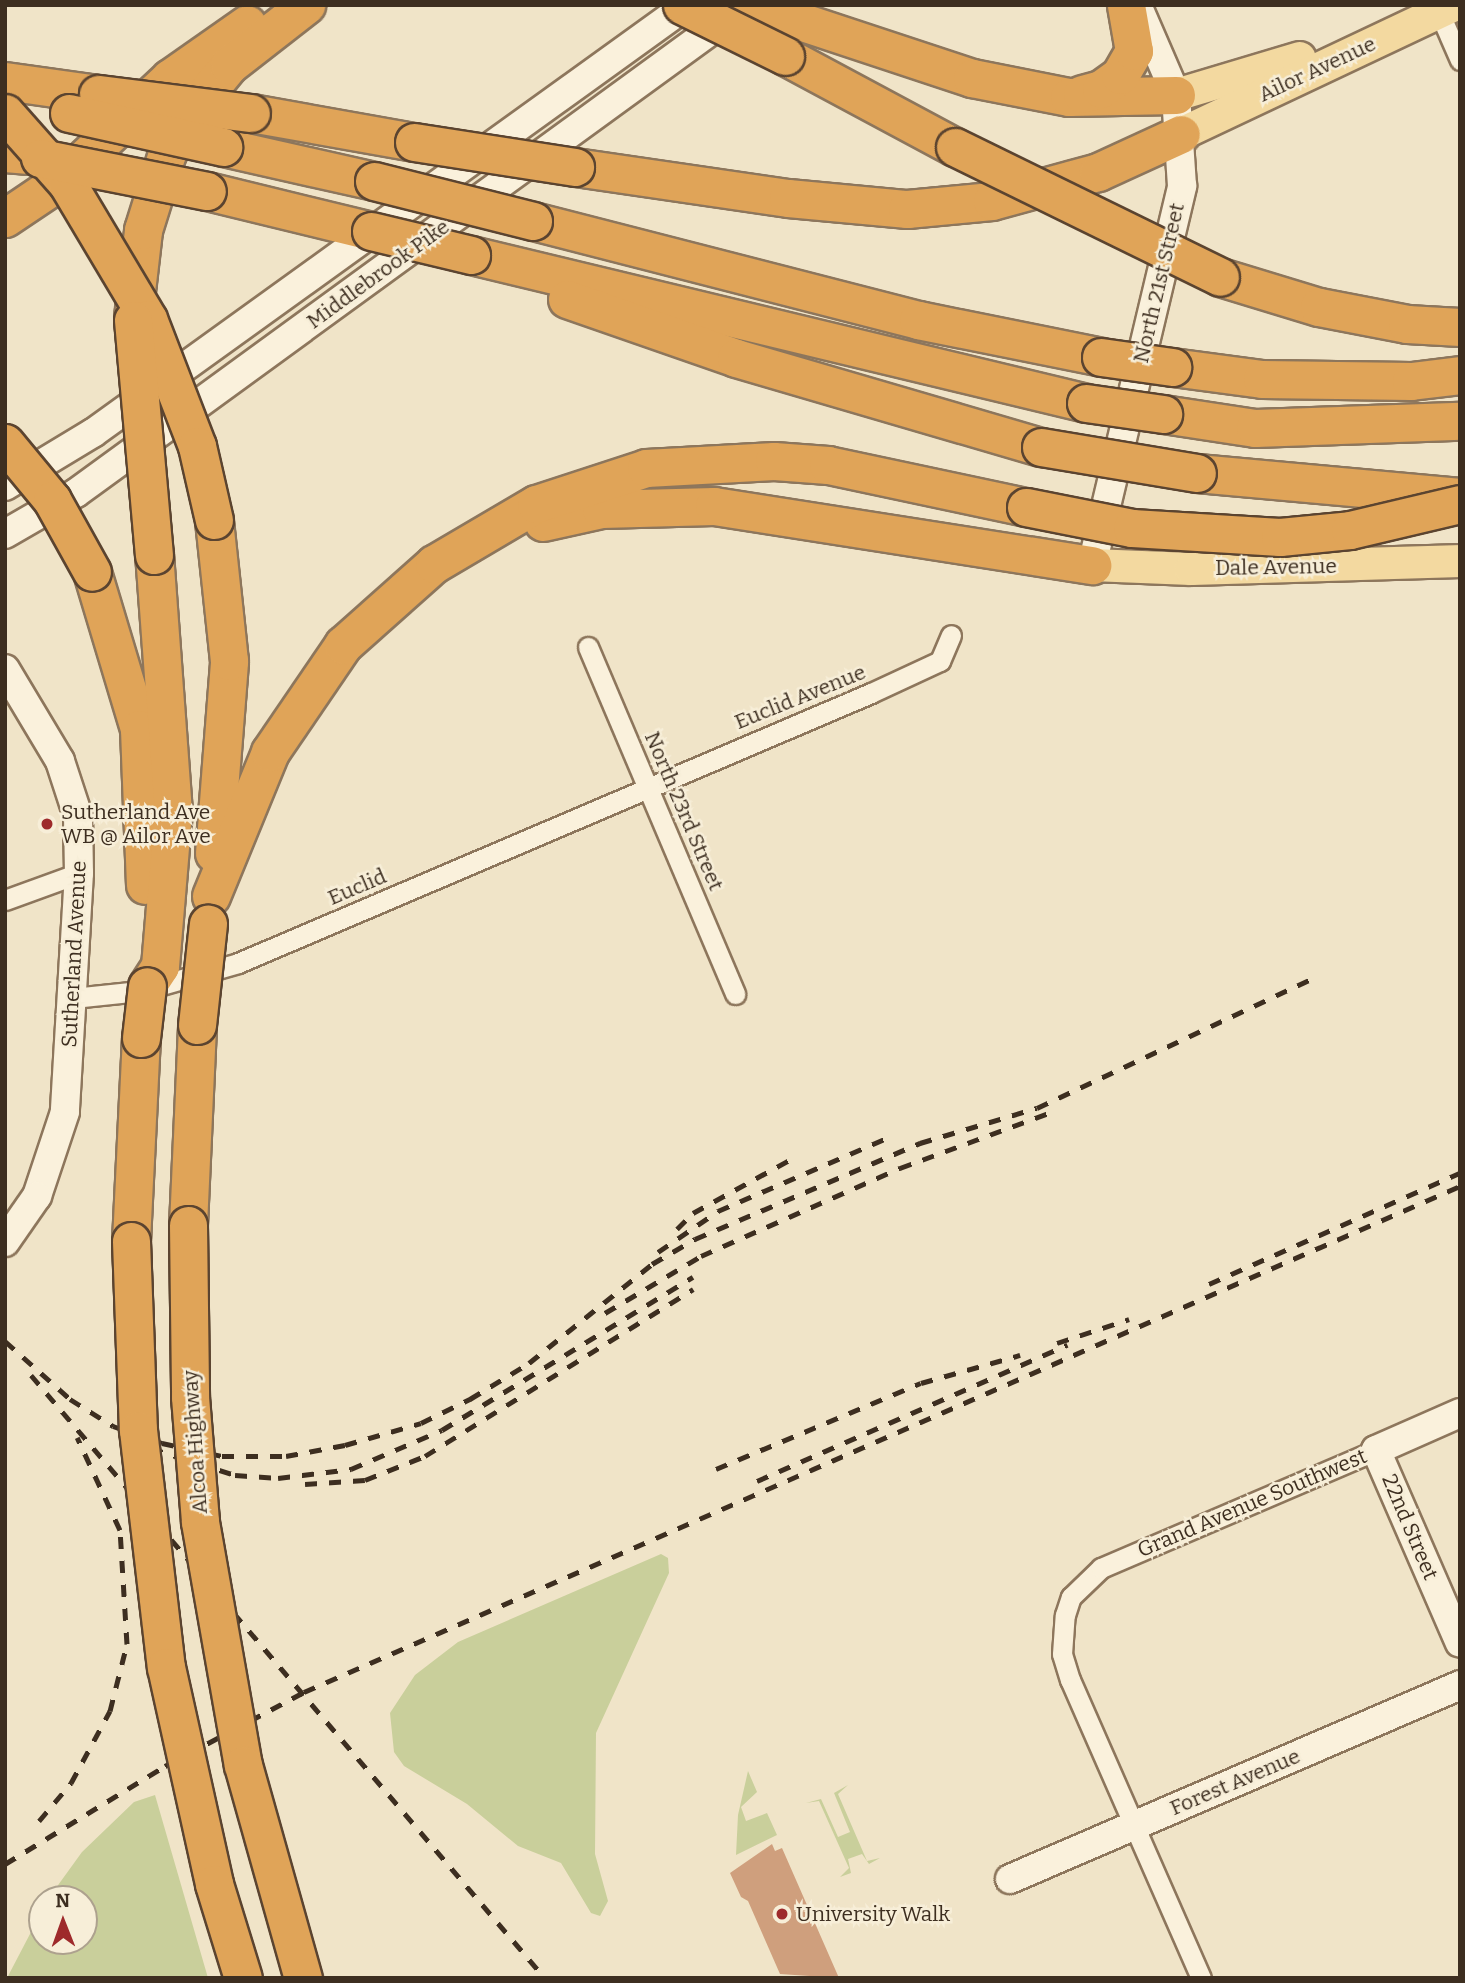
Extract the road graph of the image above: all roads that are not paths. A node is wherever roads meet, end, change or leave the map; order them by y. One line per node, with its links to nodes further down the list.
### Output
1 (273, 5): 17 (highway)
2 (306, 5): 37 (highway, bridge)
3 (684, 5): 19 (highway, bridge); 23 (main road, Middlebrook Pike)
4 (748, 5): 11 (highway); 26 (main road, Middlebrook Pike)
5 (1126, 5): 11 (highway)
6 (1137, 5): 10 (main road, North 21st Street)
7 (1437, 11): 8 (street); 10 (main road); 15 (main road, Ailor Avenue)
8 (1460, 60)
9 (5, 81): 13 (highway)
10 (1176, 95): 11 (highway); 15 (main road, North 21st Street)
11 (1069, 97)
12 (5, 101): 13 (highway)
13 (83, 103): 15 (highway, bridge); 20 (highway, bridge)
14 (5, 113): 36 (highway, bridge)
15 (1181, 134): 29 (main road, North 21st Street)
16 (15, 154): 18 (highway, bridge)
17 (5, 218)
18 (467, 259): 21 (highway, bridge); 24 (highway, bridge)
19 (1460, 327)
20 (1460, 375)
21 (1460, 421)
22 (5, 443): 37 (highway, bridge)
23 (5, 485)
24 (1460, 497)
25 (1460, 504): 28 (highway, bridge)
26 (5, 534)
27 (1460, 561): 29 (main road, Dale Avenue)
28 (434, 564): 29 (highway); 36 (highway)
29 (1092, 565)
30 (951, 635): 33 (street, Euclid Avenue)
31 (588, 647): 33 (street, North 23rd Street)
32 (5, 669): 34 (main road, Sutherland Avenue)
33 (649, 784): 38 (street, North 23rd Street); 39 (street, Euclid)
34 (79, 873): 35 (street); 39 (main road, Sutherland Avenue)
35 (5, 900)
36 (209, 910): 48 (highway, Alcoa Highway, bridge)
37 (153, 934): 47 (highway, bridge)
38 (735, 994)
39 (74, 998): 40 (main road, Sutherland Avenue)
40 (5, 1242)
41 (1460, 1413): 42 (main road, Grand Avenue Southwest)
42 (1376, 1450): 43 (main road, 22nd Street); 45 (street, Grand Avenue Southwest)
43 (1460, 1643)
44 (1460, 1685): 45 (main road, Forest Avenue)
45 (1135, 1825): 46 (main road, Forest Avenue); 49 (street)
46 (1010, 1879)
47 (243, 1978)
48 (303, 1978)
49 (1201, 1978)

